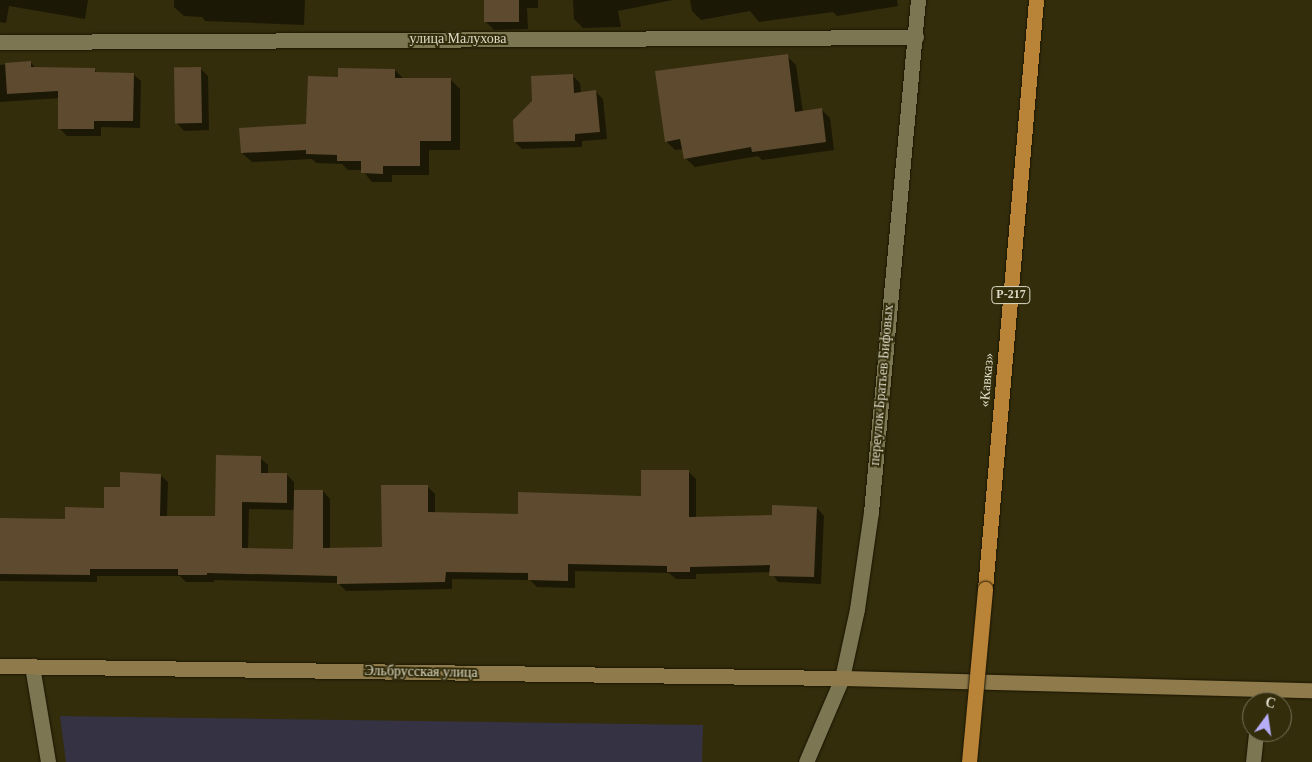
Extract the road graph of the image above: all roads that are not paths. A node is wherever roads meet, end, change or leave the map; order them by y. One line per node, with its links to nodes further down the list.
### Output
1 (918, 0): 3 (street, переулок Братьев Бифовых)
2 (1036, 0): 14 (highway, «Кавказ» / Р-217, bridge)
3 (916, 37): 4 (street, улица Малухова); 7 (street, переулок Братьев Бифовых)
4 (0, 42)
5 (0, 666): 6 (street, Эльбрусская улица)
6 (32, 666): 7 (street, Эльбрусская улица); 12 (street)
7 (842, 678): 10 (street, Эльбрусская улица); 13 (street, переулок Братьев Бифовых)
8 (1312, 690): 9 (street, Эльбрусская улица)
9 (1292, 692)
10 (1242, 695)
11 (1255, 742): 15 (street)
12 (48, 762)
13 (806, 762)
14 (969, 762)
15 (1253, 762)

